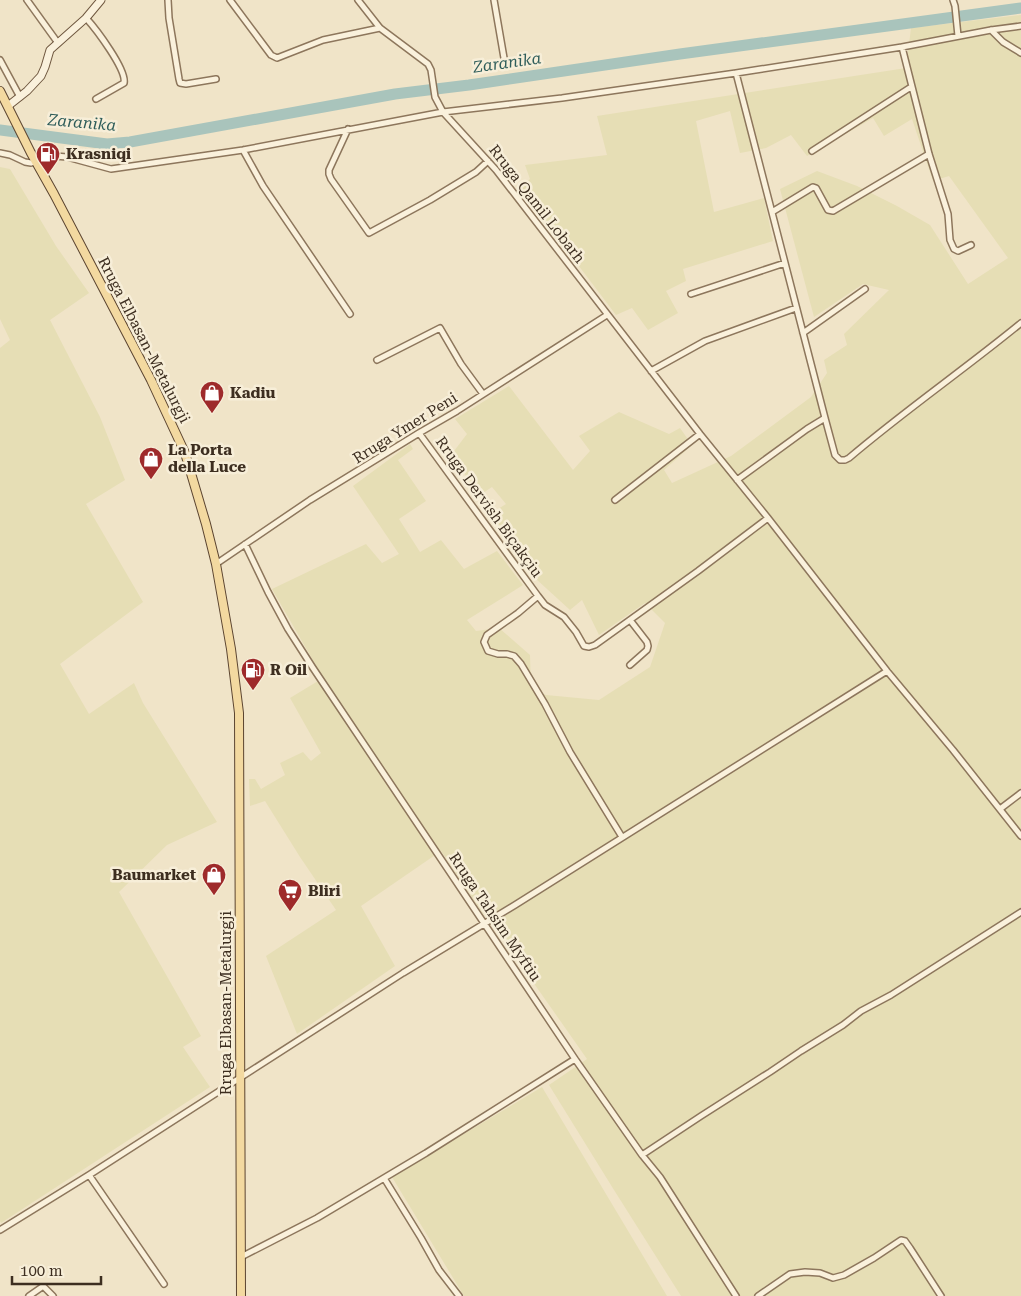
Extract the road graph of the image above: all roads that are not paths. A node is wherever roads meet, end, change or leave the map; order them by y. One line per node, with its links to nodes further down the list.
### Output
1 (27, 0): 13 (street)
2 (101, 0): 8 (street)
3 (168, 0): 19 (street)
4 (230, 0): 10 (street)
5 (358, 0): 10 (street)
6 (494, 0): 16 (street)
7 (953, 0): 12 (street)
8 (86, 18): 13 (street); 23 (street)
9 (1021, 26): 11 (street)
10 (380, 28): 25 (street, Rruga Qamil Lobarh)
11 (990, 30): 12 (street); 15 (street)
12 (958, 36): 14 (street)
13 (58, 43): 22 (street)
14 (902, 47): 18 (street); 20 (street)
15 (1021, 53)
16 (504, 58)
17 (0, 60): 22 (street)
18 (736, 73): 25 (street); 33 (street)
19 (216, 79)
20 (911, 87): 28 (street); 30 (street)
21 (0, 91): 24 (main road)
22 (20, 97): 24 (street)
23 (96, 99)
24 (9, 109): 31 (main road, Rruga Elbasan-Metalurgji)
25 (443, 112): 26 (street); 32 (street, Rruga Qamil Lobarh)
26 (348, 129): 27 (street); 32 (street)
27 (243, 150): 31 (street); 39 (street)
28 (812, 151)
29 (0, 153): 31 (street)
30 (929, 154): 33 (street); 34 (street)
31 (36, 161): 53 (main road, Rruga Elbasan-Metalurgji)
32 (488, 161): 40 (street, Rruga Qamil Lobarh)
33 (772, 212): 35 (street)
34 (970, 245)
35 (785, 263): 37 (street); 38 (street)
36 (866, 289): 42 (street)
37 (691, 294)
38 (796, 308): 42 (street); 44 (street)
39 (350, 314)
40 (607, 314): 44 (street, Rruga Qamil Lobarh); 45 (street, Rruga Ymer Peni)
41 (1021, 323): 46 (street)
42 (803, 333): 46 (street)
43 (377, 360): 45 (street)
44 (651, 371): 48 (street, Rruga Qamil Lobarh)
45 (483, 394): 47 (street, Rruga Ymer Peni)
46 (825, 418): 49 (street)
47 (419, 433): 52 (street, Rruga Ymer Peni); 54 (street, Rruga Dervish Biçakçiu)
48 (700, 434): 49 (street, Rruga Qamil Lobarh); 50 (street)
49 (737, 480): 51 (street, Rruga Qamil Lobarh)
50 (615, 500)
51 (768, 518): 55 (street); 57 (street, Rruga Qamil Lobarh)
52 (245, 544): 53 (street, Rruga Ymer Peni); 63 (street, Rruga Tahsim Myftiu)
53 (216, 564): 65 (main road, Rruga Elbasan-Metalurgji)
54 (538, 596): 55 (street, Rruga Dervish Biçakçiu); 61 (street)
55 (630, 620): 56 (street)
56 (630, 665)
57 (887, 671): 59 (street, Rruga Qamil Lobarh); 61 (street)
58 (1021, 793): 59 (street)
59 (1000, 809): 60 (street, Rruga Qamil Lobarh)
60 (1021, 836)
61 (622, 838): 63 (street)
62 (1021, 912): 66 (street)
63 (484, 923): 64 (street, Rruga Tahsim Myftiu); 65 (street)
64 (575, 1059): 66 (street, Rruga Tahsim Myftiu); 68 (street)
65 (240, 1078): 67 (street); 70 (main road, Rruga Elbasan-Metalurgji)
66 (642, 1155): 76 (street, Rruga Tahsim Myftiu)
67 (89, 1175): 69 (street); 71 (street)
68 (384, 1178): 70 (street); 75 (street)
69 (0, 1230)
70 (241, 1257): 74 (main road, Rruga Elbasan-Metalurgji)
71 (164, 1284)
72 (29, 1296): 73 (street)
73 (53, 1296)
74 (241, 1296)
75 (459, 1296)
76 (736, 1296)
77 (758, 1296): 78 (street)
78 (941, 1296)

